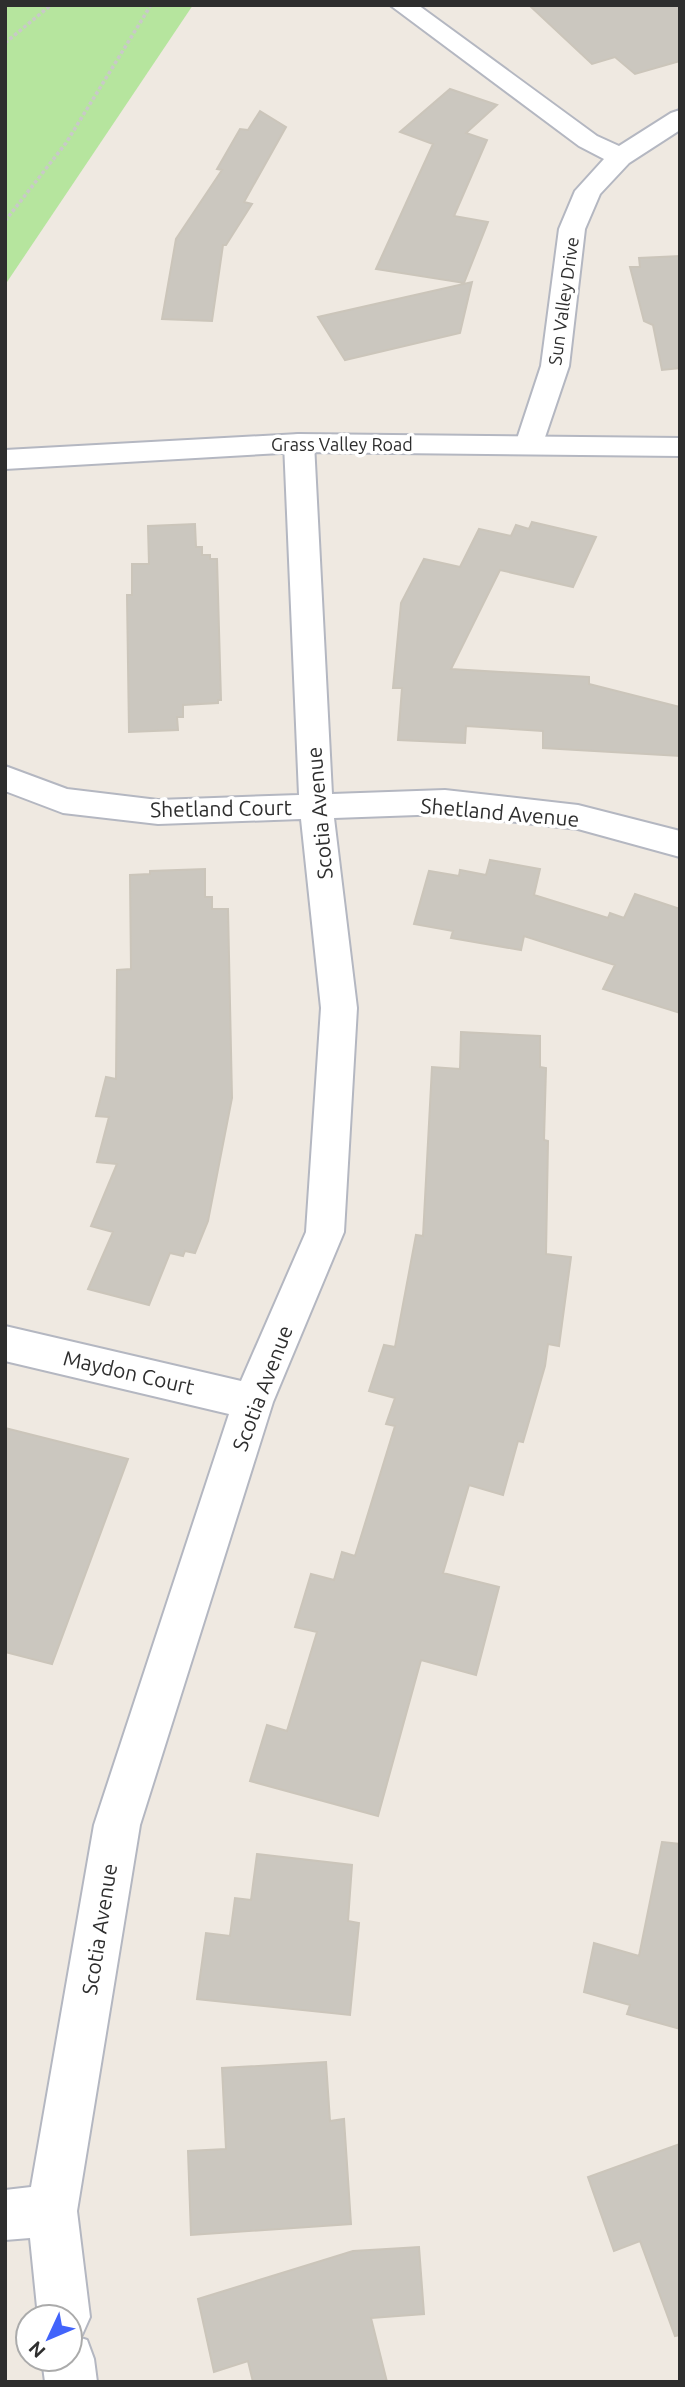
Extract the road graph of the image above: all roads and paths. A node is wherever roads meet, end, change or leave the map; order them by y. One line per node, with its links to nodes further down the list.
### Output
1 (51, 5): 4 (path)
2 (151, 5): 7 (path)
3 (402, 5): 6 (street)
4 (5, 43)
5 (680, 118): 6 (street, Sun Valley Drive)
6 (620, 157): 9 (street, Sun Valley Drive)
7 (5, 220)
8 (299, 443): 9 (street, Grass Valley Road); 11 (street, Grass Valley Road); 13 (street, Scotia Avenue)
9 (530, 445): 10 (street, Grass Valley Road)
10 (680, 447)
11 (5, 460)
12 (5, 778): 13 (street, Shetland Court)
13 (316, 806): 14 (street, Shetland Avenue); 16 (street, Scotia Avenue)
14 (680, 845)
15 (5, 1343): 16 (street, Maydon Court)
16 (253, 1402): 17 (street, Scotia Avenue)
17 (29, 2213): 18 (street, Scotia Avenue)
18 (59, 2303)

